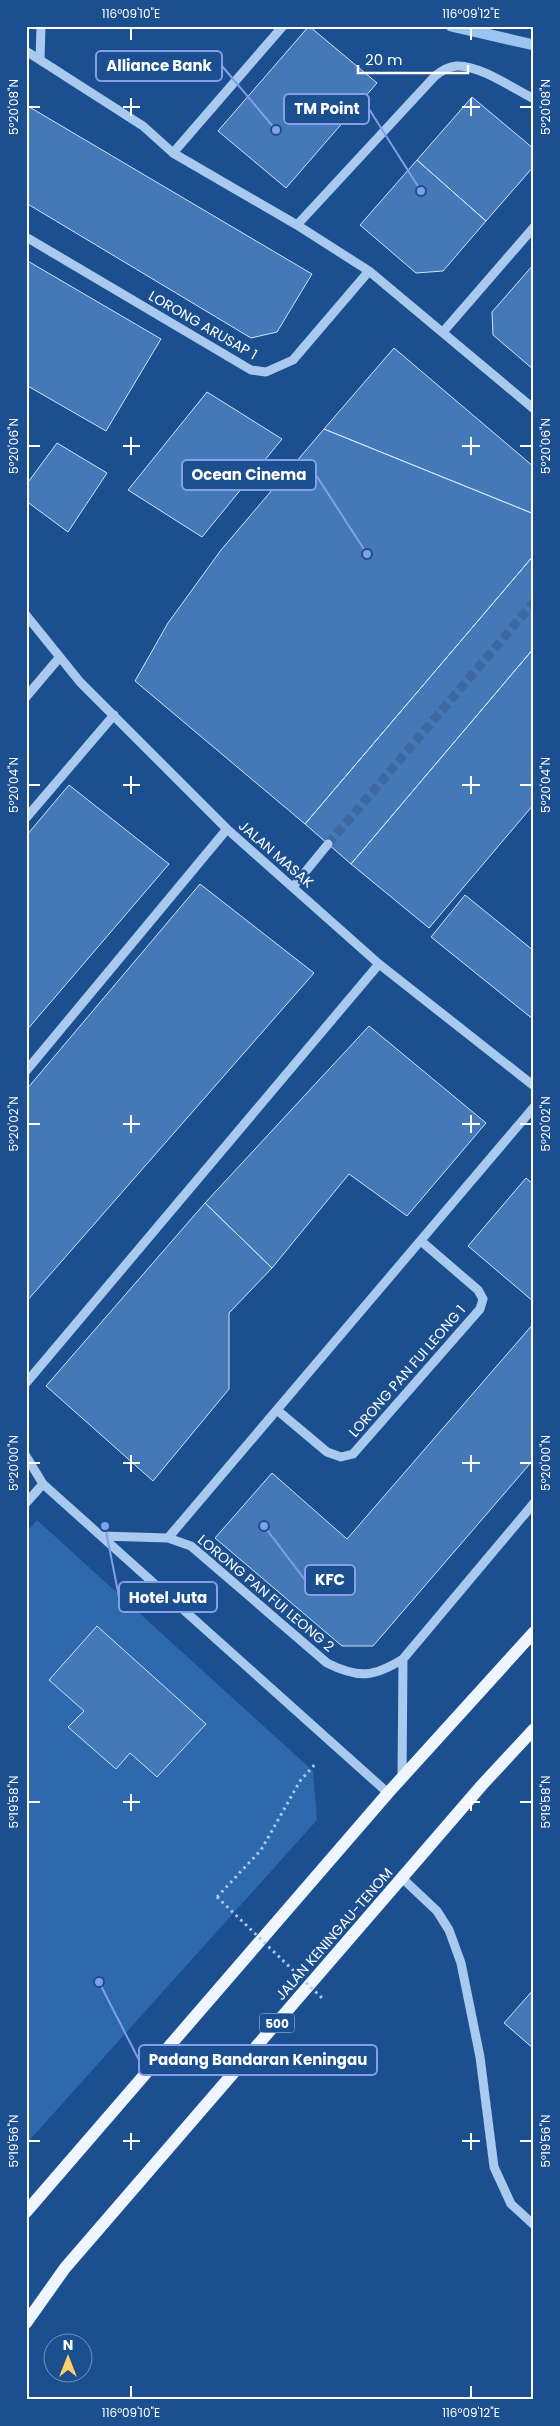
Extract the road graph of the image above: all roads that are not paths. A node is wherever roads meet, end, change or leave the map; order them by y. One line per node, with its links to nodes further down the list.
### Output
1 (40, 26): 4 (street)
2 (282, 26): 6 (street)
3 (26, 52): 4 (street)
4 (40, 60): 6 (street)
5 (534, 99): 7 (street)
6 (173, 152): 7 (street)
7 (297, 224): 10 (street)
8 (534, 227): 11 (street)
9 (26, 237): 10 (street, LORONG ARUSAP 1)
10 (369, 271): 11 (street)
11 (443, 332): 12 (street)
12 (534, 409)
13 (26, 615): 14 (street, JALAN MASAK)
14 (59, 658): 15 (street); 16 (street, JALAN MASAK)
15 (26, 697)
16 (114, 715): 17 (street); 18 (street, JALAN MASAK)
17 (26, 818)
18 (227, 829): 20 (street, JALAN MASAK); 22 (street)
19 (328, 844): 20 (street)
20 (293, 887): 21 (street, JALAN MASAK)
21 (379, 964): 23 (street, JALAN MASAK); 26 (street)
22 (26, 1071)
23 (534, 1086)
24 (534, 1107): 25 (street)
25 (421, 1241): 27 (street); 27 (street, LORONG PAN FUI LEONG 1)
26 (26, 1383)
27 (277, 1410): 33 (street)
28 (26, 1456): 29 (street)
29 (43, 1484): 30 (street); 32 (street)
30 (26, 1503)
31 (534, 1503): 35 (street, LORONG PAN FUI LEONG 2)
32 (102, 1536): 33 (street, LORONG PAN FUI LEONG 2); 38 (street)
33 (168, 1538): 35 (street, LORONG PAN FUI LEONG 2)
34 (534, 1632): 37 (main road)
35 (403, 1659): 37 (street)
36 (534, 1729): 39 (main road, JALAN KENINGAU-TENOM / 500)
37 (402, 1779): 38 (main road)
38 (388, 1793): 40 (main road)
39 (402, 1878): 41 (street); 42 (main road, JALAN KENINGAU-TENOM / 500)
40 (26, 2212)
41 (534, 2225)
42 (26, 2323)

